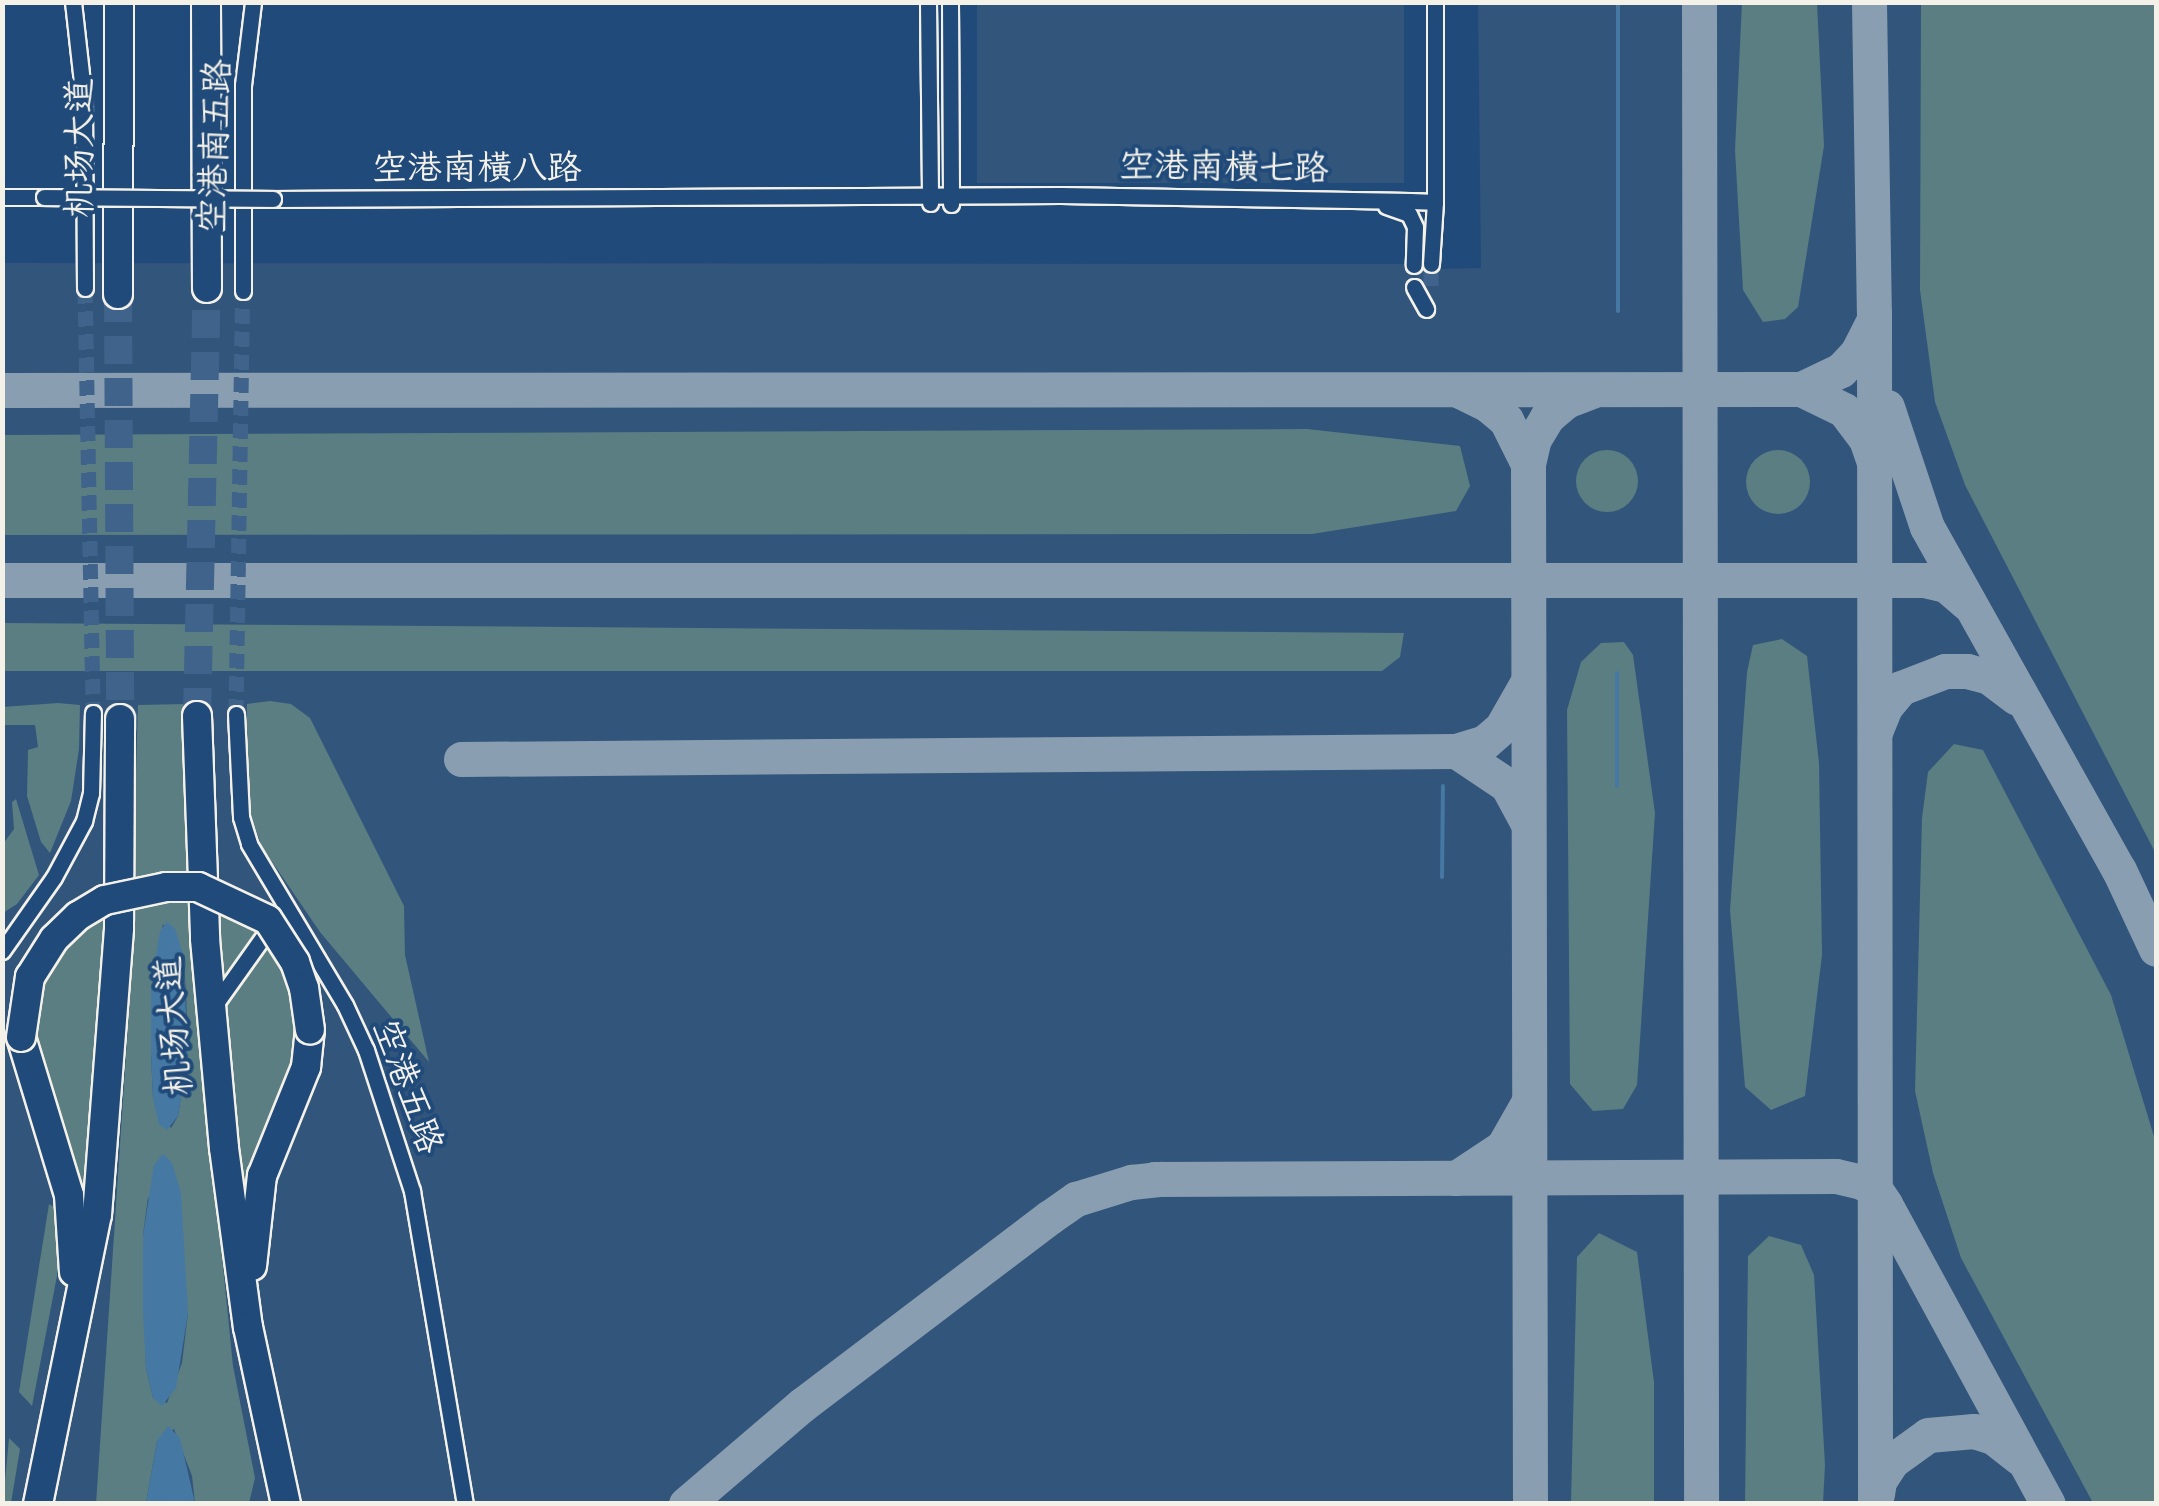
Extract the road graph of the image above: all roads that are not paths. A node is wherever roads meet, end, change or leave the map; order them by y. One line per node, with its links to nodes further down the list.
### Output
1 (72, 2): 16 (street)
2 (118, 2): 19 (highway, 机场大道)
3 (206, 2): 17 (highway)
4 (254, 2): 18 (street, 空港南五路)
5 (928, 2): 9 (street)
6 (950, 2): 10 (street)
7 (1434, 2): 12 (street)
8 (2, 197): 11 (street, 空港南横八路)
9 (929, 200): 10 (street, 空港南横八路); 11 (street, 空港南横八路, bridge)
10 (951, 200): 12 (street, 空港南横七路); 15 (street, 空港南横七路)
11 (44, 202): 13 (street, 空港南横八路)
12 (1434, 202): 14 (street)
13 (2, 207)
14 (1432, 264)
15 (1414, 265)
16 (85, 288)
17 (206, 288)
18 (243, 291)
19 (118, 294)
20 (236, 714): 23 (street, 空港五路)
21 (106, 716): 26 (street); 28 (highway, 机场大道)
22 (198, 716): 27 (highway, 机场大道)
23 (283, 901): 24 (street, 空港五路); 25 (street)
24 (312, 945): 25 (street); 32 (street, 空港五路)
25 (258, 948): 27 (street)
26 (2, 951)
27 (212, 1008): 29 (highway, 机场大道)
28 (76, 1318): 29 (highway, bridge); 30 (highway)
29 (248, 1327): 31 (highway)
30 (38, 1504)
31 (286, 1504)
32 (465, 1504)

